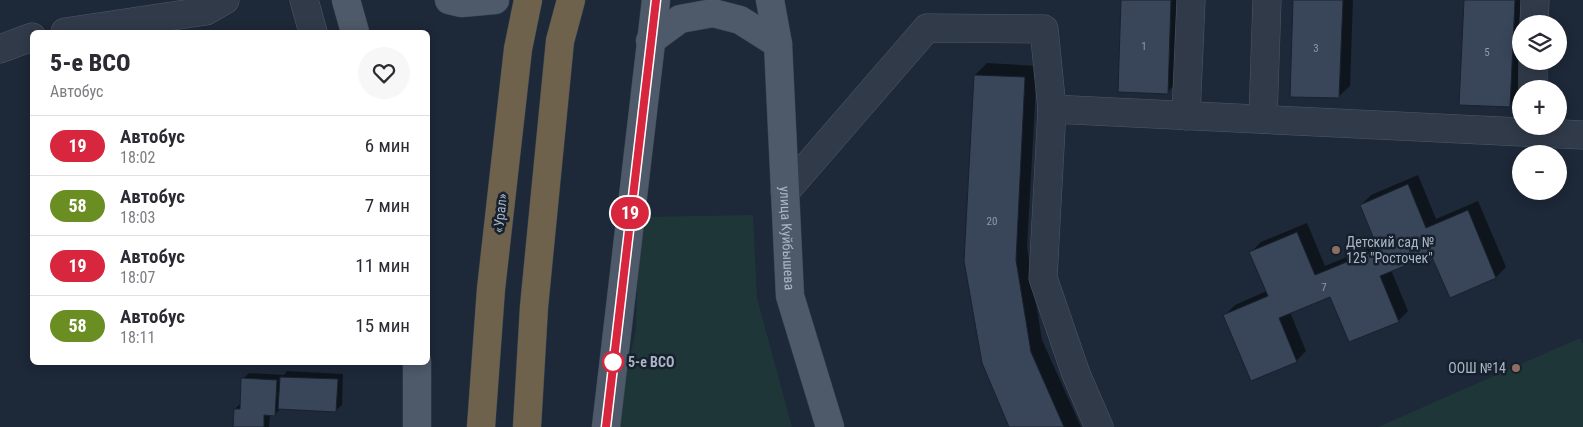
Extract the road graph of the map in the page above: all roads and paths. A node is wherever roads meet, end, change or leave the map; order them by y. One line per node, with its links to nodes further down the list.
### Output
1 (225, 0): 15 (lane)
2 (304, 0): 16 (lane)
3 (346, 0): 17 (main road)
4 (448, 0): 5 (main road)
5 (495, 0)
6 (528, 0): 31 (highway, «Урал»)
7 (571, 0): 32 (highway)
8 (656, 0): 19 (main road)
9 (738, 0): 20 (main road)
10 (770, 0): 20 (main road, улица Куйбышева)
11 (1191, 0): 23 (lane)
12 (1267, 0): 24 (lane)
13 (1535, 0): 14 (lane)
14 (1534, 15)
15 (78, 30)
16 (312, 30)
17 (354, 30)
18 (30, 38): 21 (lane)
19 (650, 41): 20 (main road); 33 (main road)
20 (778, 44): 28 (main road, улица Куйбышева)
21 (0, 49)
22 (1052, 109): 23 (lane); 28 (lane); 35 (lane)
23 (1186, 116): 24 (lane)
24 (1262, 119): 25 (lane)
25 (1512, 128)
26 (1567, 133): 27 (lane)
27 (1583, 135)
28 (785, 192): 34 (main road, улица Куйбышева)
29 (417, 365): 30 (main road)
30 (418, 427)
31 (480, 427)
32 (527, 427)
33 (606, 427)
34 (830, 427)
35 (1099, 427)

